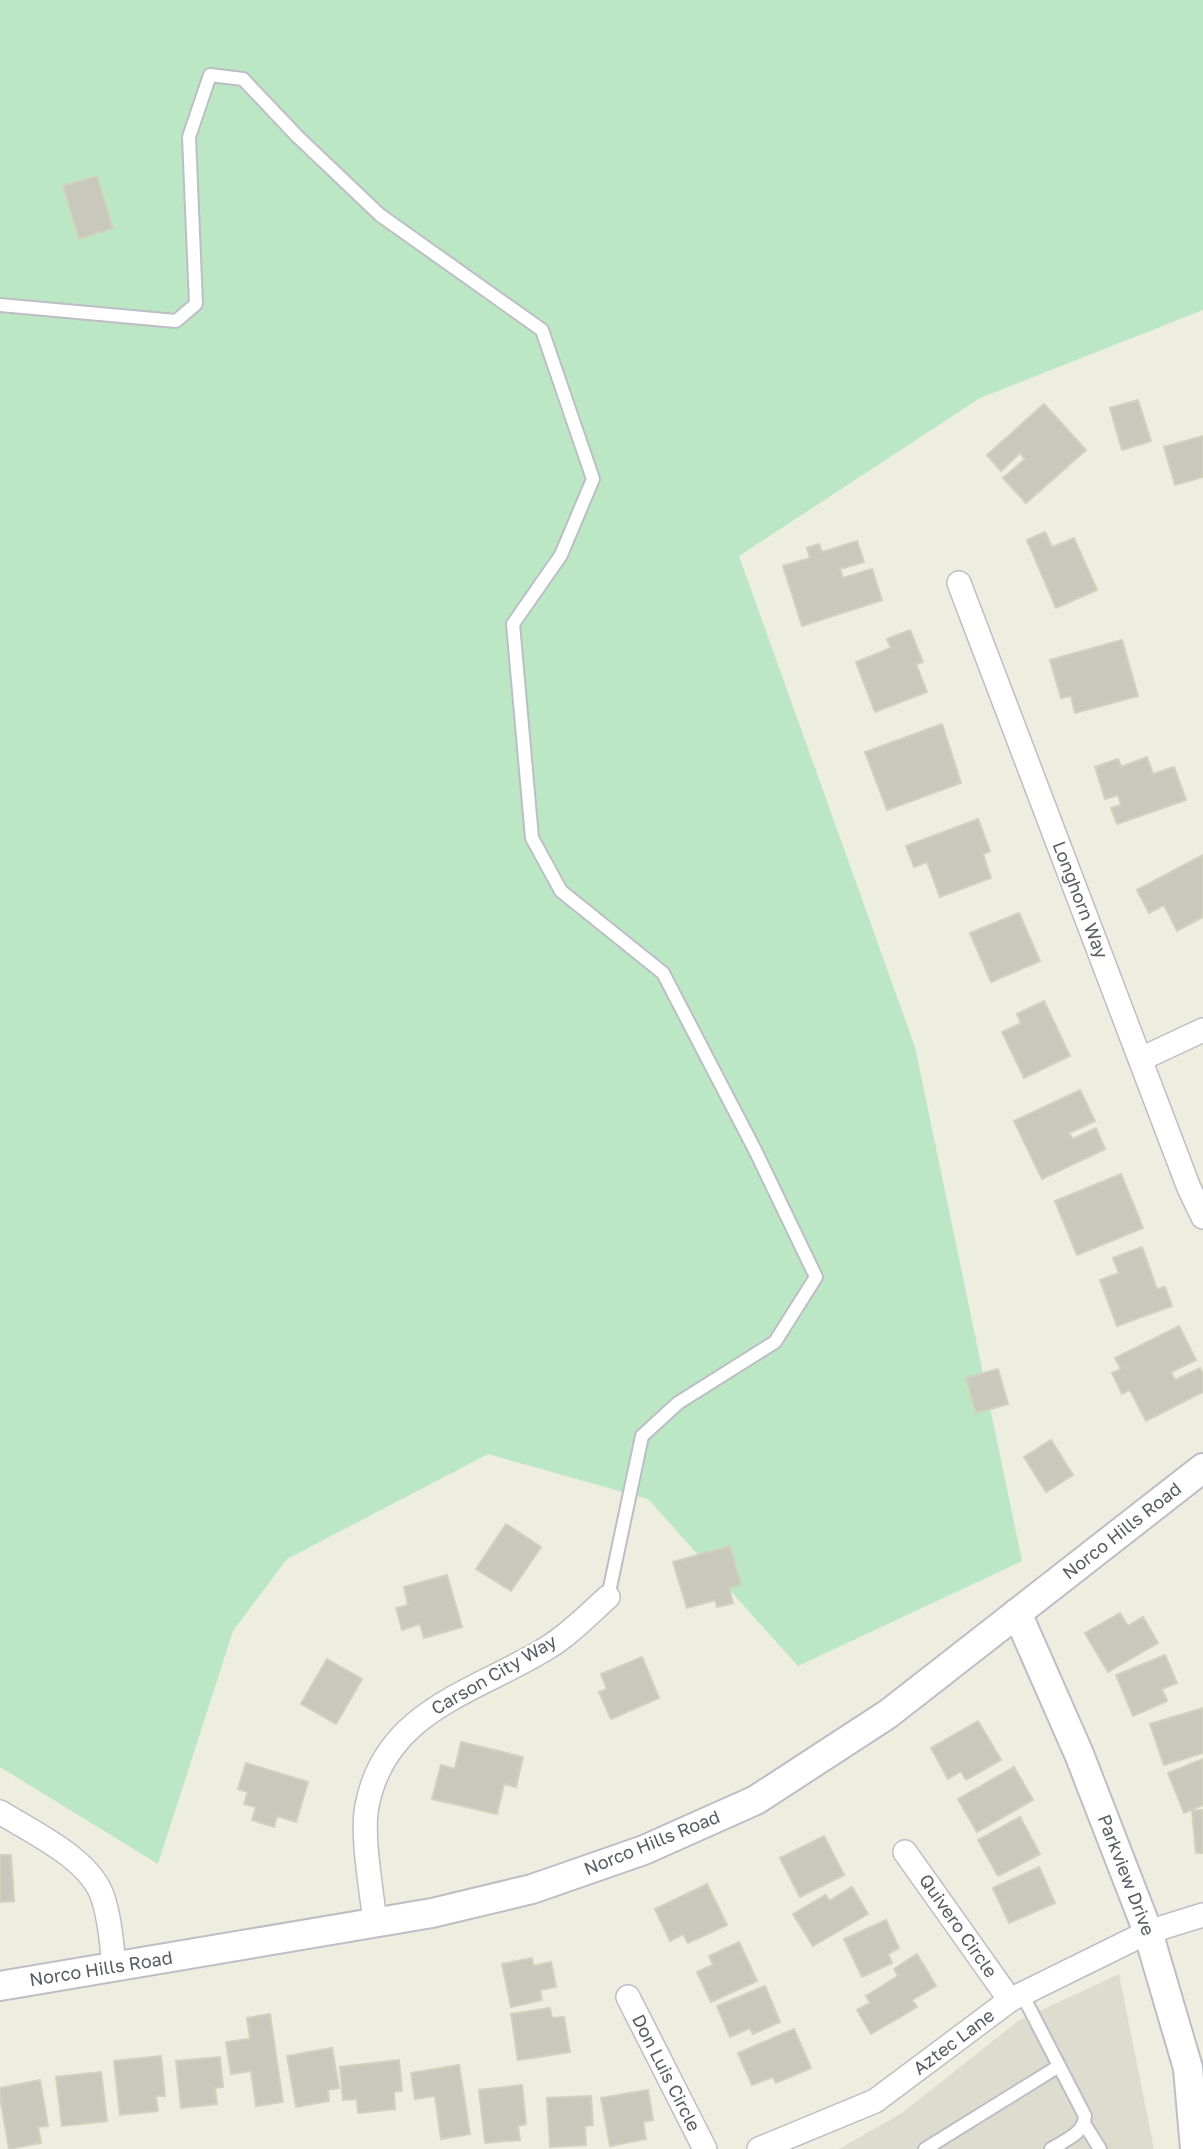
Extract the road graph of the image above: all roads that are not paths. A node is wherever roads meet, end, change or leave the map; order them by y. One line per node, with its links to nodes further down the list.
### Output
1 (0, 305): 7 (lane)
2 (959, 583): 4 (street, Longhorn Way)
3 (1203, 1030): 4 (street)
4 (1141, 1059): 5 (street, Longhorn Way)
5 (1203, 1217)
6 (1203, 1468): 8 (street, Norco Hills Road)
7 (608, 1597): 12 (street, Carson City Way)
8 (1017, 1613): 12 (street, Norco Hills Road); 13 (street, Parkview Drive)
9 (0, 1812): 14 (street)
10 (905, 1852): 17 (street, Quivero Circle)
11 (1203, 1914): 13 (street, Aztec Lane)
12 (375, 1923): 14 (street, Norco Hills Road)
13 (1148, 1932): 17 (street, Aztec Lane); 26 (street, Parkview Drive)
14 (114, 1968): 15 (street, Norco Hills Road)
15 (0, 1986)
16 (628, 1997): 21 (street, Don Luis Circle)
17 (1016, 1997): 18 (lane); 20 (street, Aztec Lane)
18 (1059, 2066): 19 (lane); 23 (lane)
19 (1084, 2125): 24 (lane); 25 (lane)
20 (784, 2144): 22 (street, Aztec Lane)
21 (705, 2149)
22 (759, 2149)
23 (925, 2149)
24 (1051, 2149)
25 (1100, 2149)
26 (1195, 2149)

